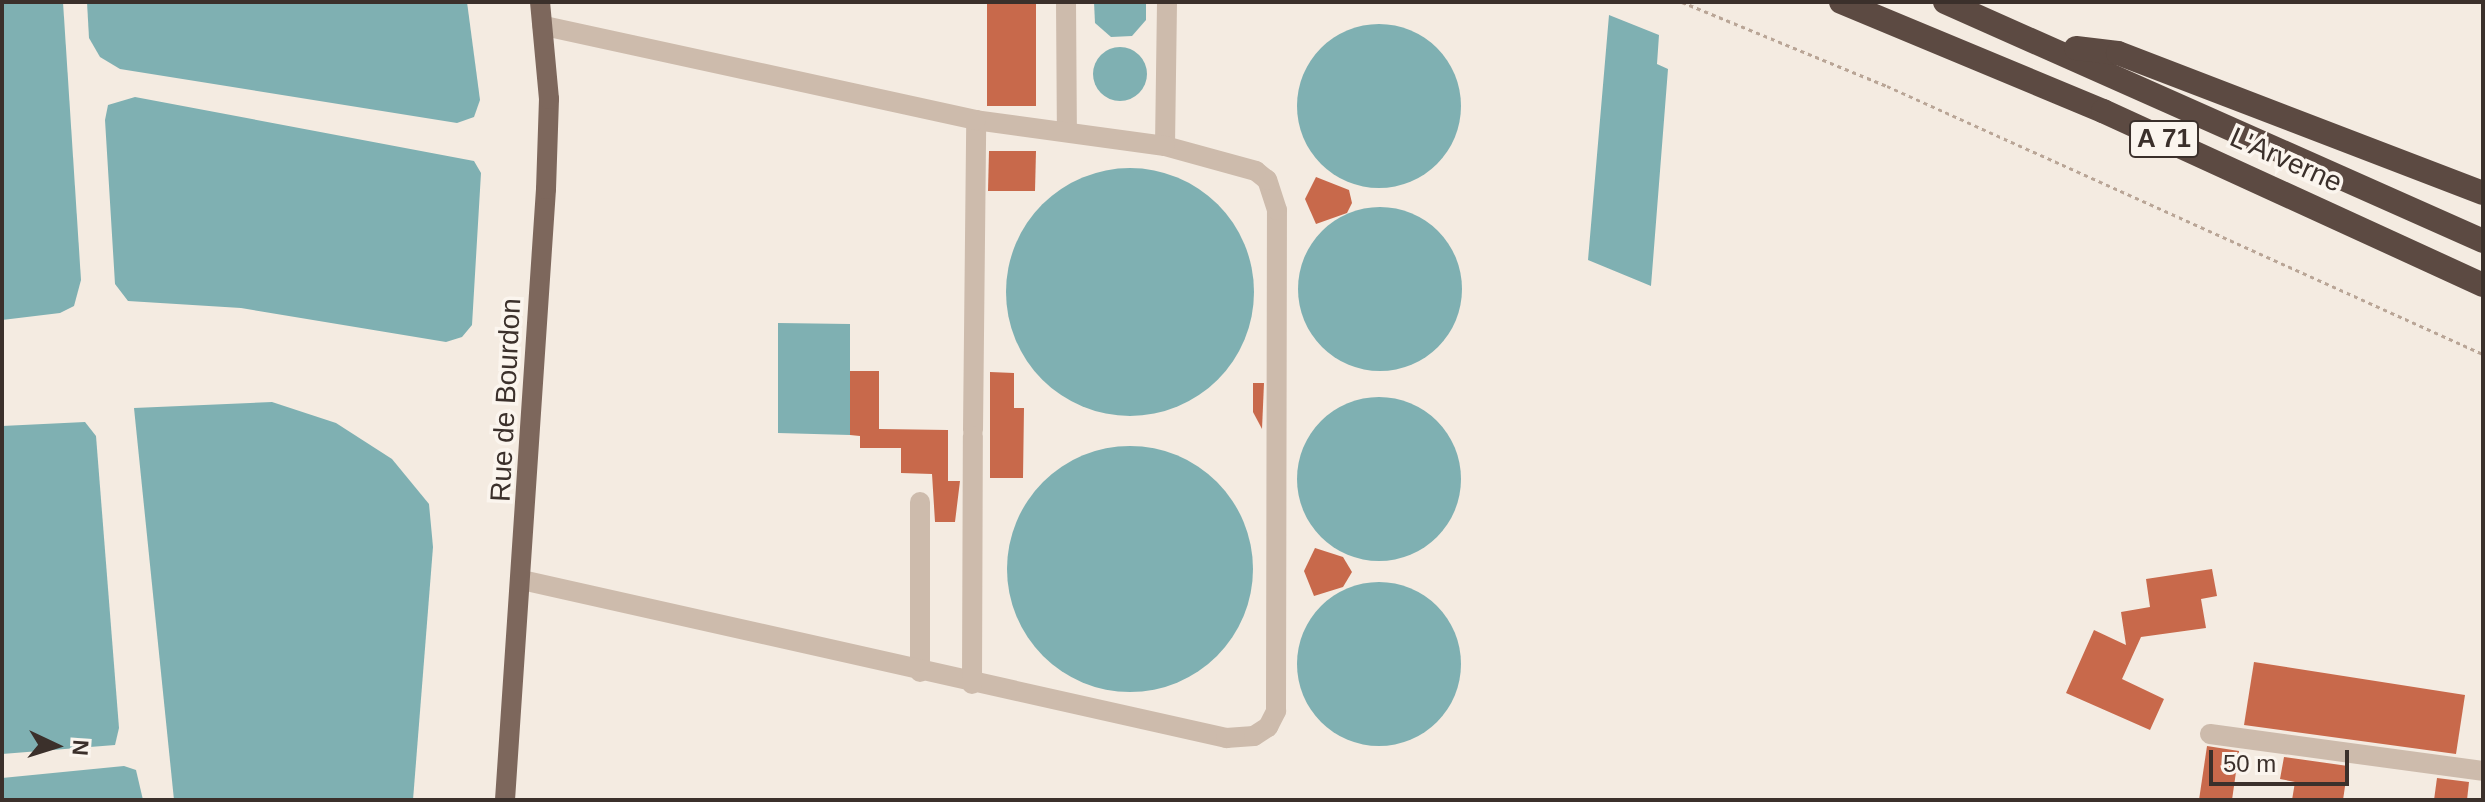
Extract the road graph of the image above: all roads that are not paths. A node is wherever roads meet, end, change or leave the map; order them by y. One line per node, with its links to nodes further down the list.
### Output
1 (540, 2): 6 (main road, Rue de Bourdon)
2 (1066, 2): 9 (street)
3 (1167, 2): 10 (street)
4 (1841, 2): 13 (highway, L'Arverne / A 71)
5 (1945, 2): 7 (highway, L'Arverne / A 71)
6 (542, 25): 8 (street); 15 (main road, Rue de Bourdon)
7 (2050, 45): 11 (highway); 12 (highway, L'Arverne / A 71)
8 (976, 120): 9 (street); 17 (street)
9 (1067, 132): 10 (street)
10 (1165, 146): 17 (street)
11 (2483, 193)
12 (2483, 241)
13 (2483, 285)
14 (920, 502): 16 (street)
15 (522, 580): 16 (street); 20 (main road, Rue de Bourdon)
16 (920, 672): 17 (street)
17 (972, 684)
18 (2210, 734): 19 (street)
19 (2483, 771)
20 (505, 800)

